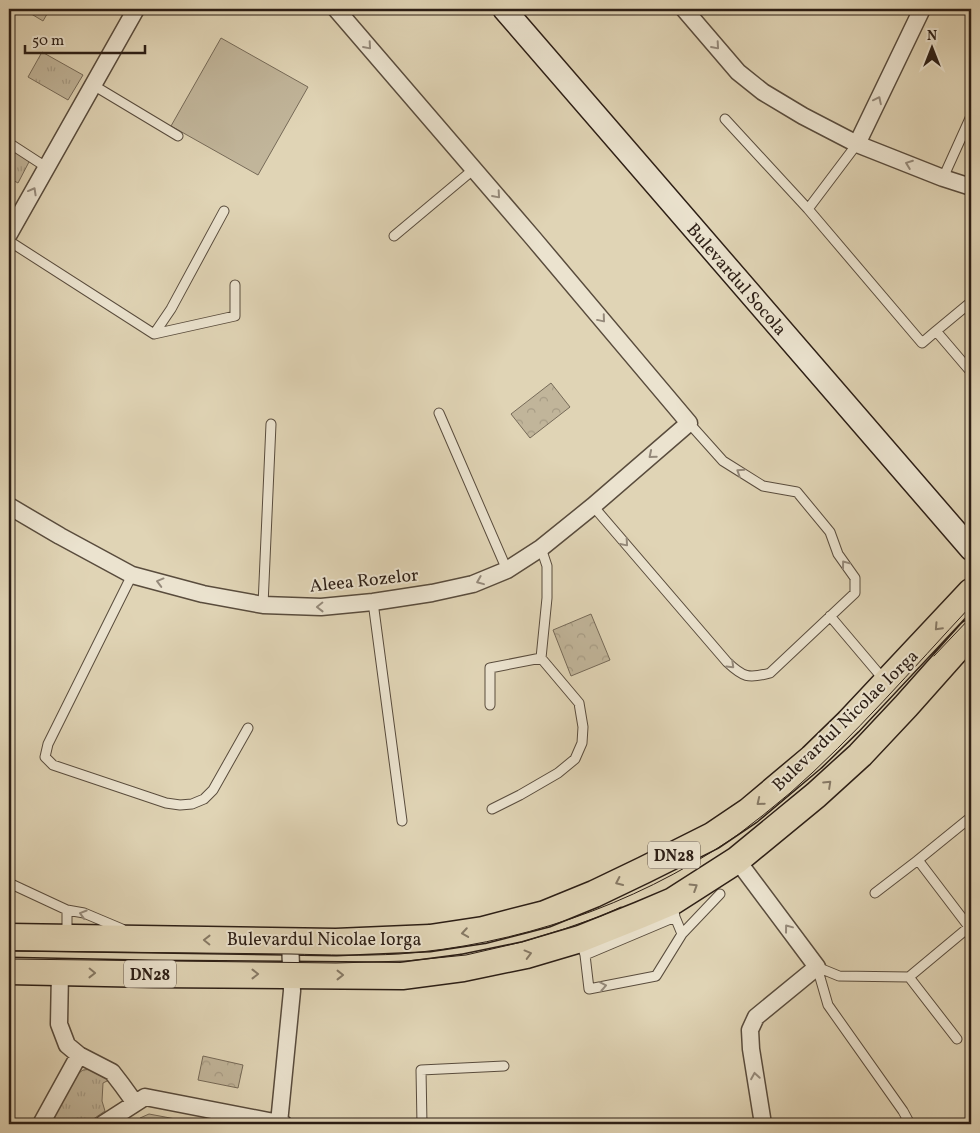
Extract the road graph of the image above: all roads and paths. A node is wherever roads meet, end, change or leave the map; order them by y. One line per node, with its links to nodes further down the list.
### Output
1 (136, 9): 6 (street)
2 (336, 9): 13 (street, one-way to 13)
3 (504, 9): 32 (main road, Bulevardul Socola)
4 (684, 9): 11 (street, one-way to 11)
5 (922, 9): 11 (street, one-way to 5)
6 (93, 85): 9 (lane); 12 (street)
7 (971, 116): 14 (lane)
8 (725, 120): 16 (lane)
9 (178, 136)
10 (9, 143): 12 (lane)
11 (857, 144): 14 (street, one-way to 11); 16 (lane)
12 (46, 166): 18 (street, one-way to 12)
13 (474, 170): 19 (lane); 27 (street, one-way to 27)
14 (944, 178): 15 (street)
15 (971, 187)
16 (808, 209): 23 (lane)
17 (224, 211): 24 (lane)
18 (9, 234)
19 (394, 236)
20 (9, 242): 24 (lane)
21 (235, 285): 24 (lane)
22 (971, 302): 23 (lane)
23 (936, 331): 25 (lane)
24 (154, 334)
25 (971, 372)
26 (439, 412): 33 (lane)
27 (690, 423): 30 (street, Aleea Rozelor, one-way to 30); 38 (lane, one-way to 27)
28 (271, 424): 37 (lane)
29 (9, 506): 34 (street, Aleea Rozelor)
30 (593, 506): 31 (street, Aleea Rozelor); 38 (lane, one-way to 38)
31 (541, 548): 33 (street, Aleea Rozelor); 40 (lane)
32 (971, 550)
33 (507, 570): 36 (street, Aleea Rozelor, one-way to 36)
34 (132, 575): 37 (street, Aleea Rozelor, one-way to 34); 43 (lane)
35 (971, 592): 41 (main road, Bulevardul Nicolae Iorga / DN28, one-way to 41)
36 (373, 602): 37 (street, Aleea Rozelor, one-way to 37); 46 (lane)
37 (263, 604)
38 (830, 616): 41 (lane)
39 (971, 634): 47 (main road, Bulevardul Nicolae Iorga / DN28, one-way to 39)
40 (540, 658): 42 (lane); 44 (lane)
41 (886, 683): 58 (main road, Bulevardul Nicolae Iorga / DN28, one-way to 58)
42 (490, 705)
43 (248, 728)
44 (492, 808)
45 (971, 817): 48 (lane)
46 (402, 821)
47 (737, 860): 52 (main road, Bulevardul Nicolae Iorga / DN28, one-way to 47); 60 (street, one-way to 47)
48 (918, 860): 50 (lane); 64 (lane)
49 (9, 884): 53 (lane)
50 (874, 893)
51 (720, 894): 54 (lane)
52 (674, 909): 54 (lane); 59 (main road, Bulevardul Nicolae Iorga / DN28)
53 (67, 910): 56 (lane); 57 (lane, one-way to 53)
54 (682, 934): 59 (lane, one-way to 54)
55 (9, 937): 56 (main road, Bulevardul Nicolae Iorga / DN28)
56 (67, 938): 57 (main road, Bulevardul Nicolae Iorga / DN28)
57 (124, 939): 58 (main road, Bulevardul Nicolae Iorga / DN28, one-way to 57)
58 (290, 941): 63 (street)
59 (582, 947): 63 (main road, Bulevardul Nicolae Iorga / DN28, one-way to 59)
60 (817, 967): 64 (lane); 74 (street, one-way to 60); 75 (lane)
61 (9, 971): 62 (main road, Bulevardul Nicolae Iorga / DN28)
62 (60, 972): 63 (main road, Bulevardul Nicolae Iorga / DN28, one-way to 63); 66 (street)
63 (291, 974): 72 (street)
64 (909, 977): 65 (lane)
65 (957, 1039)
66 (80, 1055): 68 (street); 70 (street)
67 (504, 1066): 73 (lane)
68 (135, 1103): 69 (street); 71 (street)
69 (253, 1121): 72 (street)
70 (41, 1124)
71 (103, 1124)
72 (281, 1124)
73 (422, 1124)
74 (762, 1124)
75 (910, 1124)

